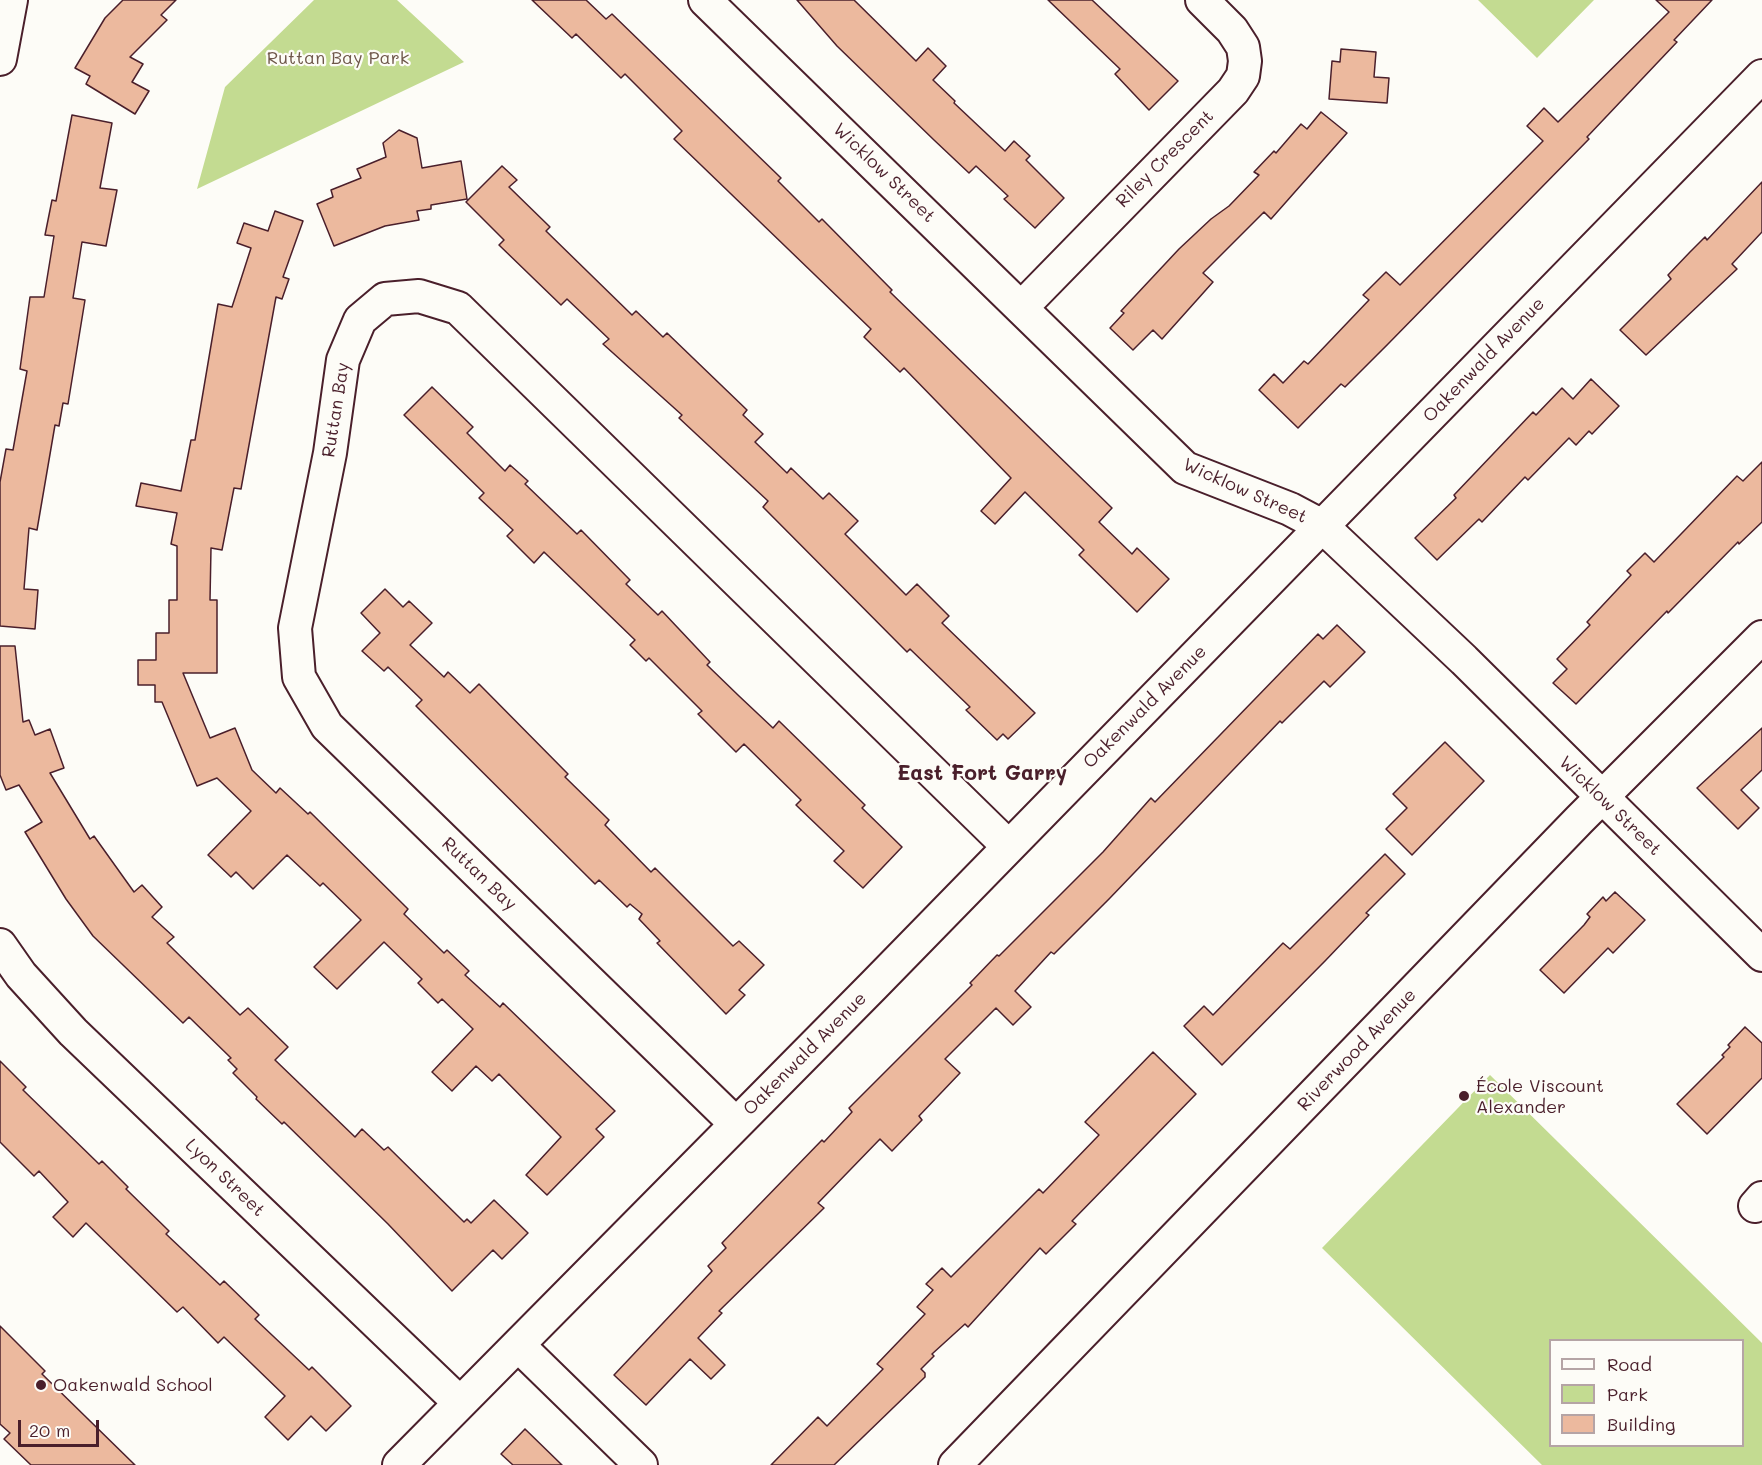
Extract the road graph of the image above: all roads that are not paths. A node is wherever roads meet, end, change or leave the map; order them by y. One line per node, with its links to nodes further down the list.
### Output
1 (11, 0): 4 (street)
2 (705, 0): 6 (street, Wicklow Street)
3 (1202, 0): 6 (street, Riley Crescent)
4 (0, 59)
5 (1762, 76): 7 (street, Oakenwald Avenue)
6 (1022, 307): 7 (street, Wicklow Street)
7 (1322, 526): 9 (street, Wicklow Street); 10 (street, Oakenwald Avenue)
8 (1762, 637): 9 (street, Riverwood Avenue)
9 (1603, 798): 12 (street, Wicklow Street); 18 (street, Riverwood Avenue)
10 (1008, 846): 13 (street, Oakenwald Avenue); 13 (street, Ruttan Bay)
11 (0, 945): 15 (street, Lyon Street)
12 (1762, 955)
13 (735, 1124): 14 (street, Oakenwald Avenue)
14 (519, 1346): 15 (street, Oakenwald Avenue); 17 (street)
15 (460, 1403): 16 (street, Oakenwald Avenue)
16 (399, 1465)
17 (641, 1465)
18 (955, 1465)

